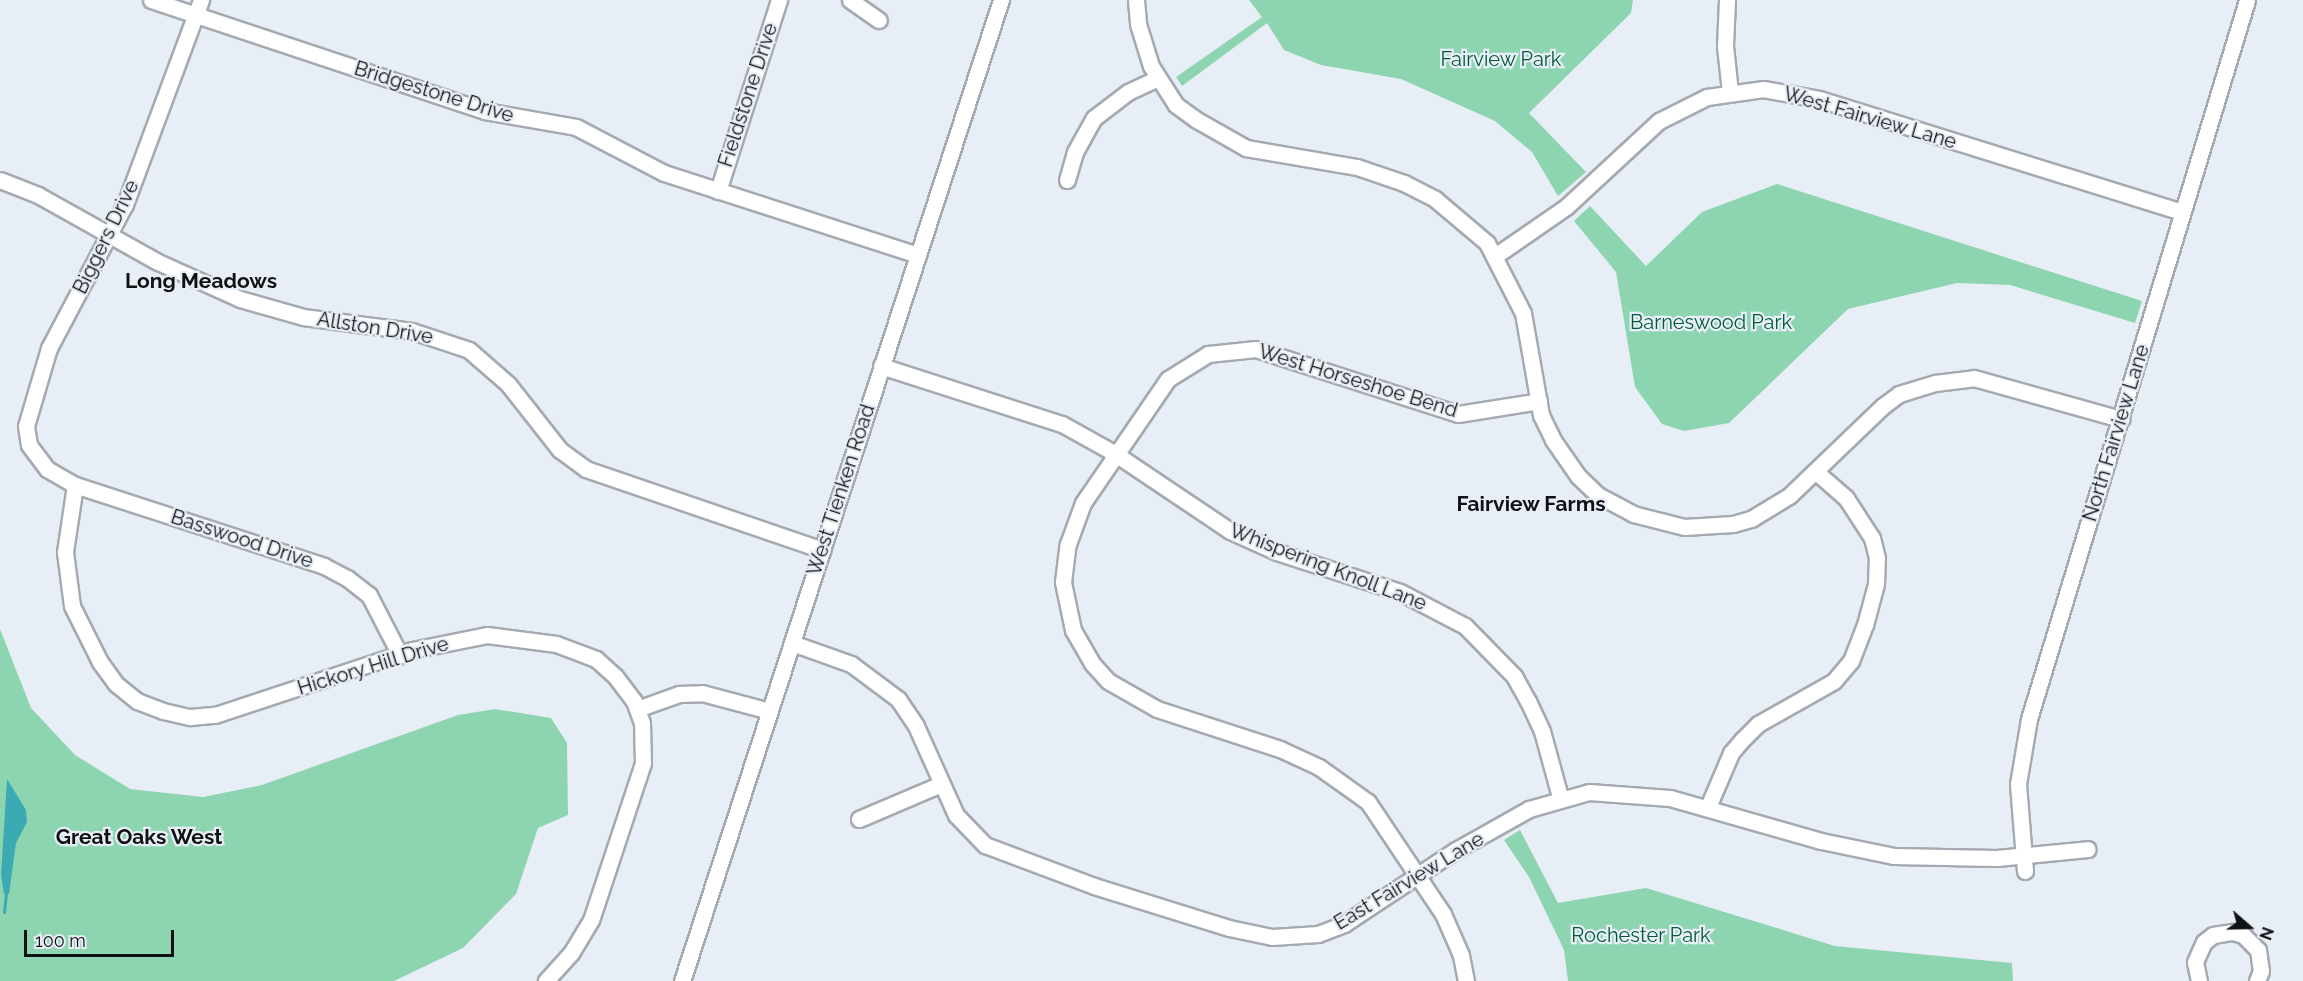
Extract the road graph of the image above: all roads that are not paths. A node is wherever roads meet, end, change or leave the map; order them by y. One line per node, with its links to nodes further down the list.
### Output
1 (151, 0): 9 (street, Bridgestone Drive)
2 (201, 0): 9 (street, Biggers Drive)
3 (778, 0): 15 (street, Fieldstone Drive)
4 (850, 0): 10 (street)
5 (1001, 0): 18 (street, West Tienken Road)
6 (1136, 0): 11 (street)
7 (1727, 0): 12 (street)
8 (2247, 0): 16 (street, North Fairview Lane)
9 (195, 16): 15 (street, Bridgestone Drive); 17 (street, Biggers Drive)
10 (879, 20)
11 (1158, 78): 14 (street); 19 (street)
12 (1730, 92): 16 (street, West Fairview Lane); 19 (street, West Fairview Lane)
13 (0, 180): 17 (street, Allston Drive)
14 (1067, 180)
15 (718, 191): 18 (street, Bridgestone Drive)
16 (2182, 212): 22 (street, North Fairview Lane)
17 (109, 235): 24 (street, Biggers Drive); 27 (street, Allston Drive)
18 (918, 255): 20 (street, West Tienken Road)
19 (1495, 256): 21 (street)
20 (881, 366): 23 (street, Whispering Knoll Lane); 27 (street, West Tienken Road)
21 (1539, 401): 23 (street, West Horseshoe Bend); 25 (street)
22 (2121, 419): 25 (street); 37 (street, North Fairview Lane)
23 (1117, 455): 33 (street, Whispering Knoll Lane); 39 (street, West Horseshoe Bend)
24 (47, 469): 26 (street, Basswood Drive)
25 (1815, 471): 34 (street)
26 (75, 485): 29 (street, Basswood Drive); 29 (street, Hickory Hill Drive)
27 (822, 550): 28 (street, West Tienken Road)
28 (792, 643): 31 (street, West Tienken Road); 32 (street, East Fairview Lane)
29 (400, 655): 30 (street, Hickory Hill Drive)
30 (637, 709): 31 (street); 40 (street, Hickory Hill Drive)
31 (770, 711): 41 (street, West Tienken Road)
32 (941, 783): 35 (street); 39 (street, East Fairview Lane)
33 (1560, 797): 34 (street, East Fairview Lane); 39 (street, East Fairview Lane)
34 (1708, 807): 37 (street, East Fairview Lane)
35 (859, 819)
36 (2088, 849): 37 (street, East Fairview Lane)
37 (2023, 855): 38 (street, North Fairview Lane)
38 (2025, 871)
39 (1419, 876): 42 (street, West Horseshoe Bend)
40 (546, 981)
41 (682, 981)
42 (1466, 981)
43 (2199, 981): 44 (street)
44 (2258, 981)

